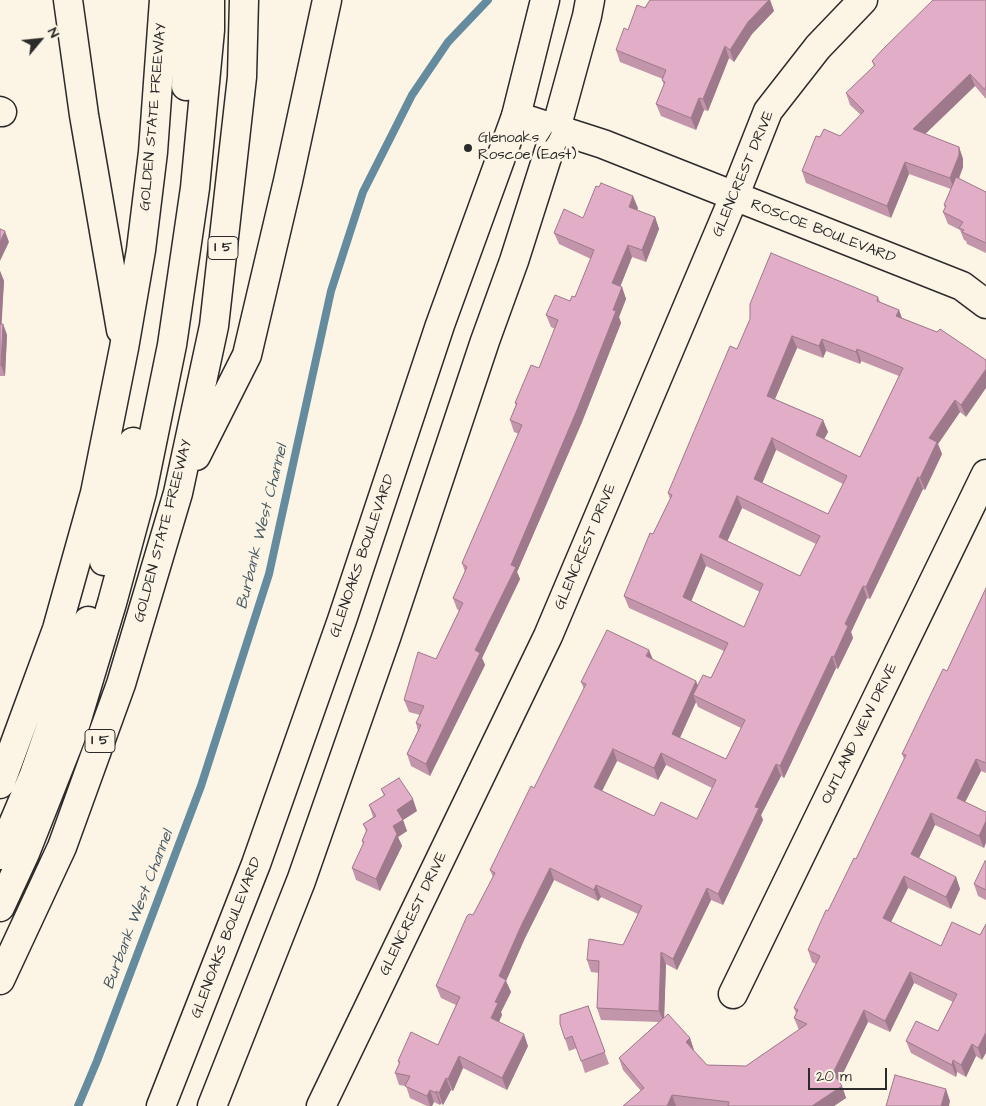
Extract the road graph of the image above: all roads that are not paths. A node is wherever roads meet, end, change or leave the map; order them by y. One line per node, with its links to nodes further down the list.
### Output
1 (68, 0): 14 (main road)
2 (164, 0): 14 (main road, GOLDEN STATE FREEWAY)
3 (191, 0): 18 (main road)
4 (210, 0): 19 (main road)
5 (244, 0): 16 (main road, GOLDEN STATE FREEWAY / I 5)
6 (327, 0): 16 (main road)
7 (545, 0): 10 (main road, GLENOAKS BOULEVARD)
8 (590, 0): 11 (main road)
9 (863, 0): 12 (main road, GLENCREST DRIVE)
10 (516, 116): 11 (main road, ROSCOE BOULEVARD); 22 (main road, GLENOAKS BOULEVARD)
11 (556, 129): 12 (main road, ROSCOE BOULEVARD); 23 (main road)
12 (734, 197): 13 (main road, ROSCOE BOULEVARD); 24 (main road, GLENCREST DRIVE)
13 (986, 304)
14 (124, 348): 17 (main road, GOLDEN STATE FREEWAY)
15 (986, 474): 21 (main road, OUTLAND VIEW DRIVE)
16 (178, 493): 20 (main road, GOLDEN STATE FREEWAY / I 5)
17 (0, 784)
18 (0, 855)
19 (0, 907)
20 (0, 980)
21 (733, 994)
22 (161, 1106)
23 (212, 1106)
24 (321, 1106)

